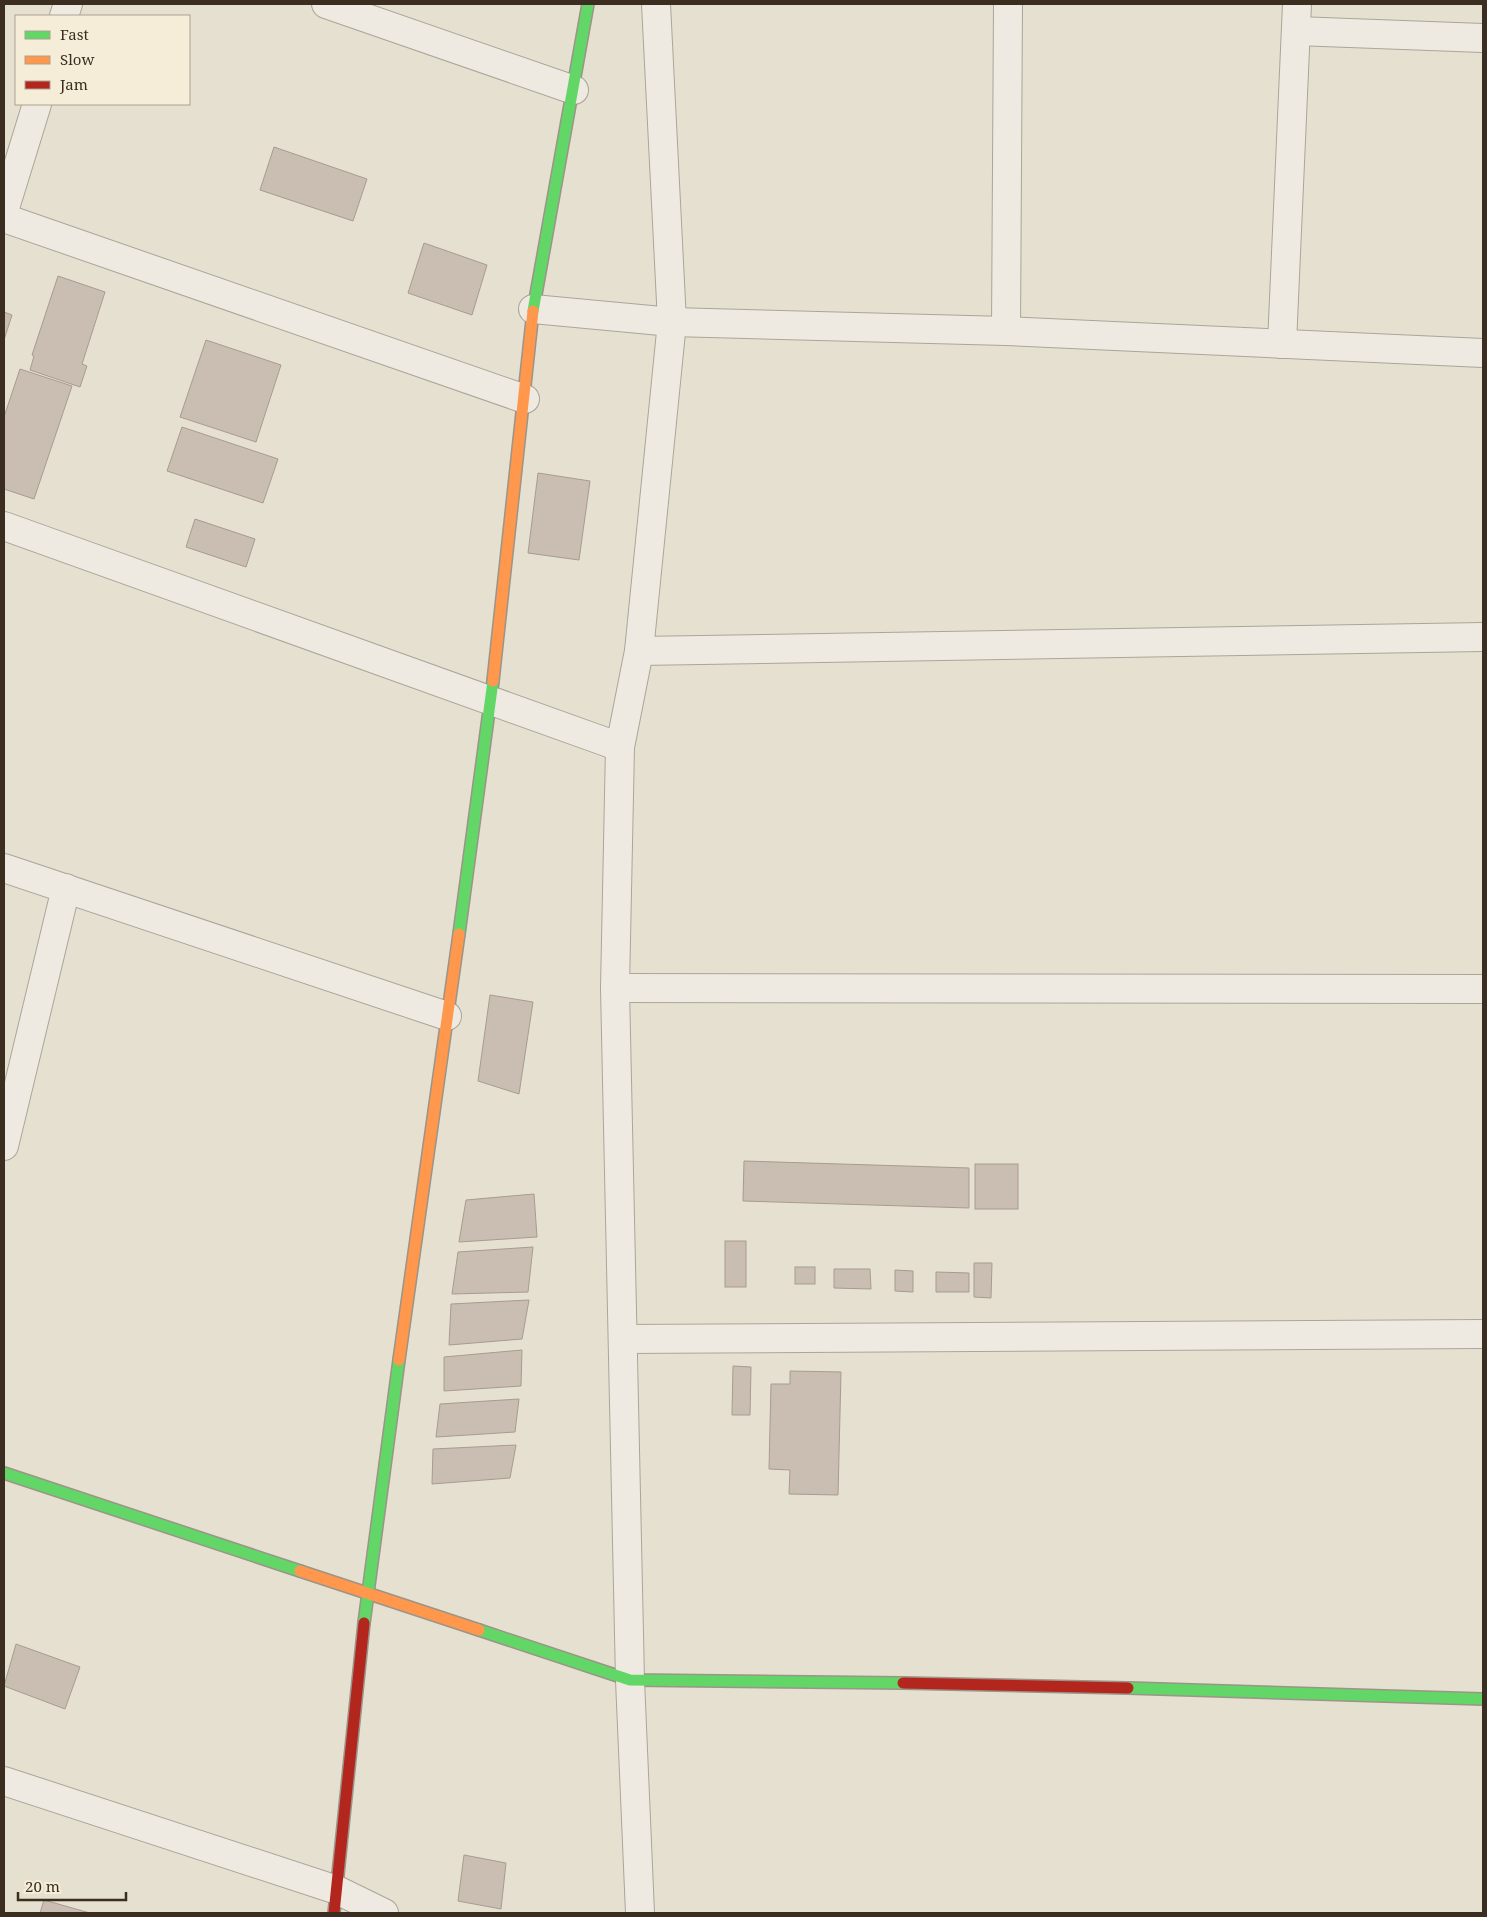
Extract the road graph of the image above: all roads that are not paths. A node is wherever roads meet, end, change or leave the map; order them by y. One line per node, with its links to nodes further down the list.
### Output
1 (326, 4): 8 (street)
2 (588, 4): 8 (street)
3 (656, 4): 13 (street)
4 (1008, 4): 14 (street)
5 (1297, 4): 6 (street)
6 (1296, 31): 7 (street); 15 (street)
7 (1483, 38)
8 (574, 90): 12 (street)
9 (37, 105): 10 (street)
10 (4, 211)
11 (4, 218): 17 (street)
12 (533, 310): 13 (street); 17 (street)
13 (672, 322): 14 (street); 20 (street)
14 (1006, 331): 15 (street)
15 (1282, 344): 16 (street)
16 (1483, 353)
17 (525, 399): 21 (street)
18 (4, 526): 21 (street)
19 (1483, 637): 20 (street)
20 (640, 652): 22 (street)
21 (491, 701): 22 (street); 27 (street)
22 (620, 747): 25 (street)
23 (4, 868): 24 (street)
24 (66, 888): 27 (street); 28 (street)
25 (615, 988): 26 (street); 30 (street)
26 (1483, 989)
27 (447, 1016): 32 (street)
28 (4, 1146)
29 (1483, 1334): 30 (street)
30 (623, 1339): 33 (street)
31 (4, 1473): 32 (street)
32 (367, 1592): 33 (street); 36 (street)
33 (630, 1680): 34 (street); 38 (street)
34 (1483, 1699)
35 (4, 1781): 36 (street)
36 (336, 1902): 37 (street)
37 (384, 1913)
38 (640, 1913)

